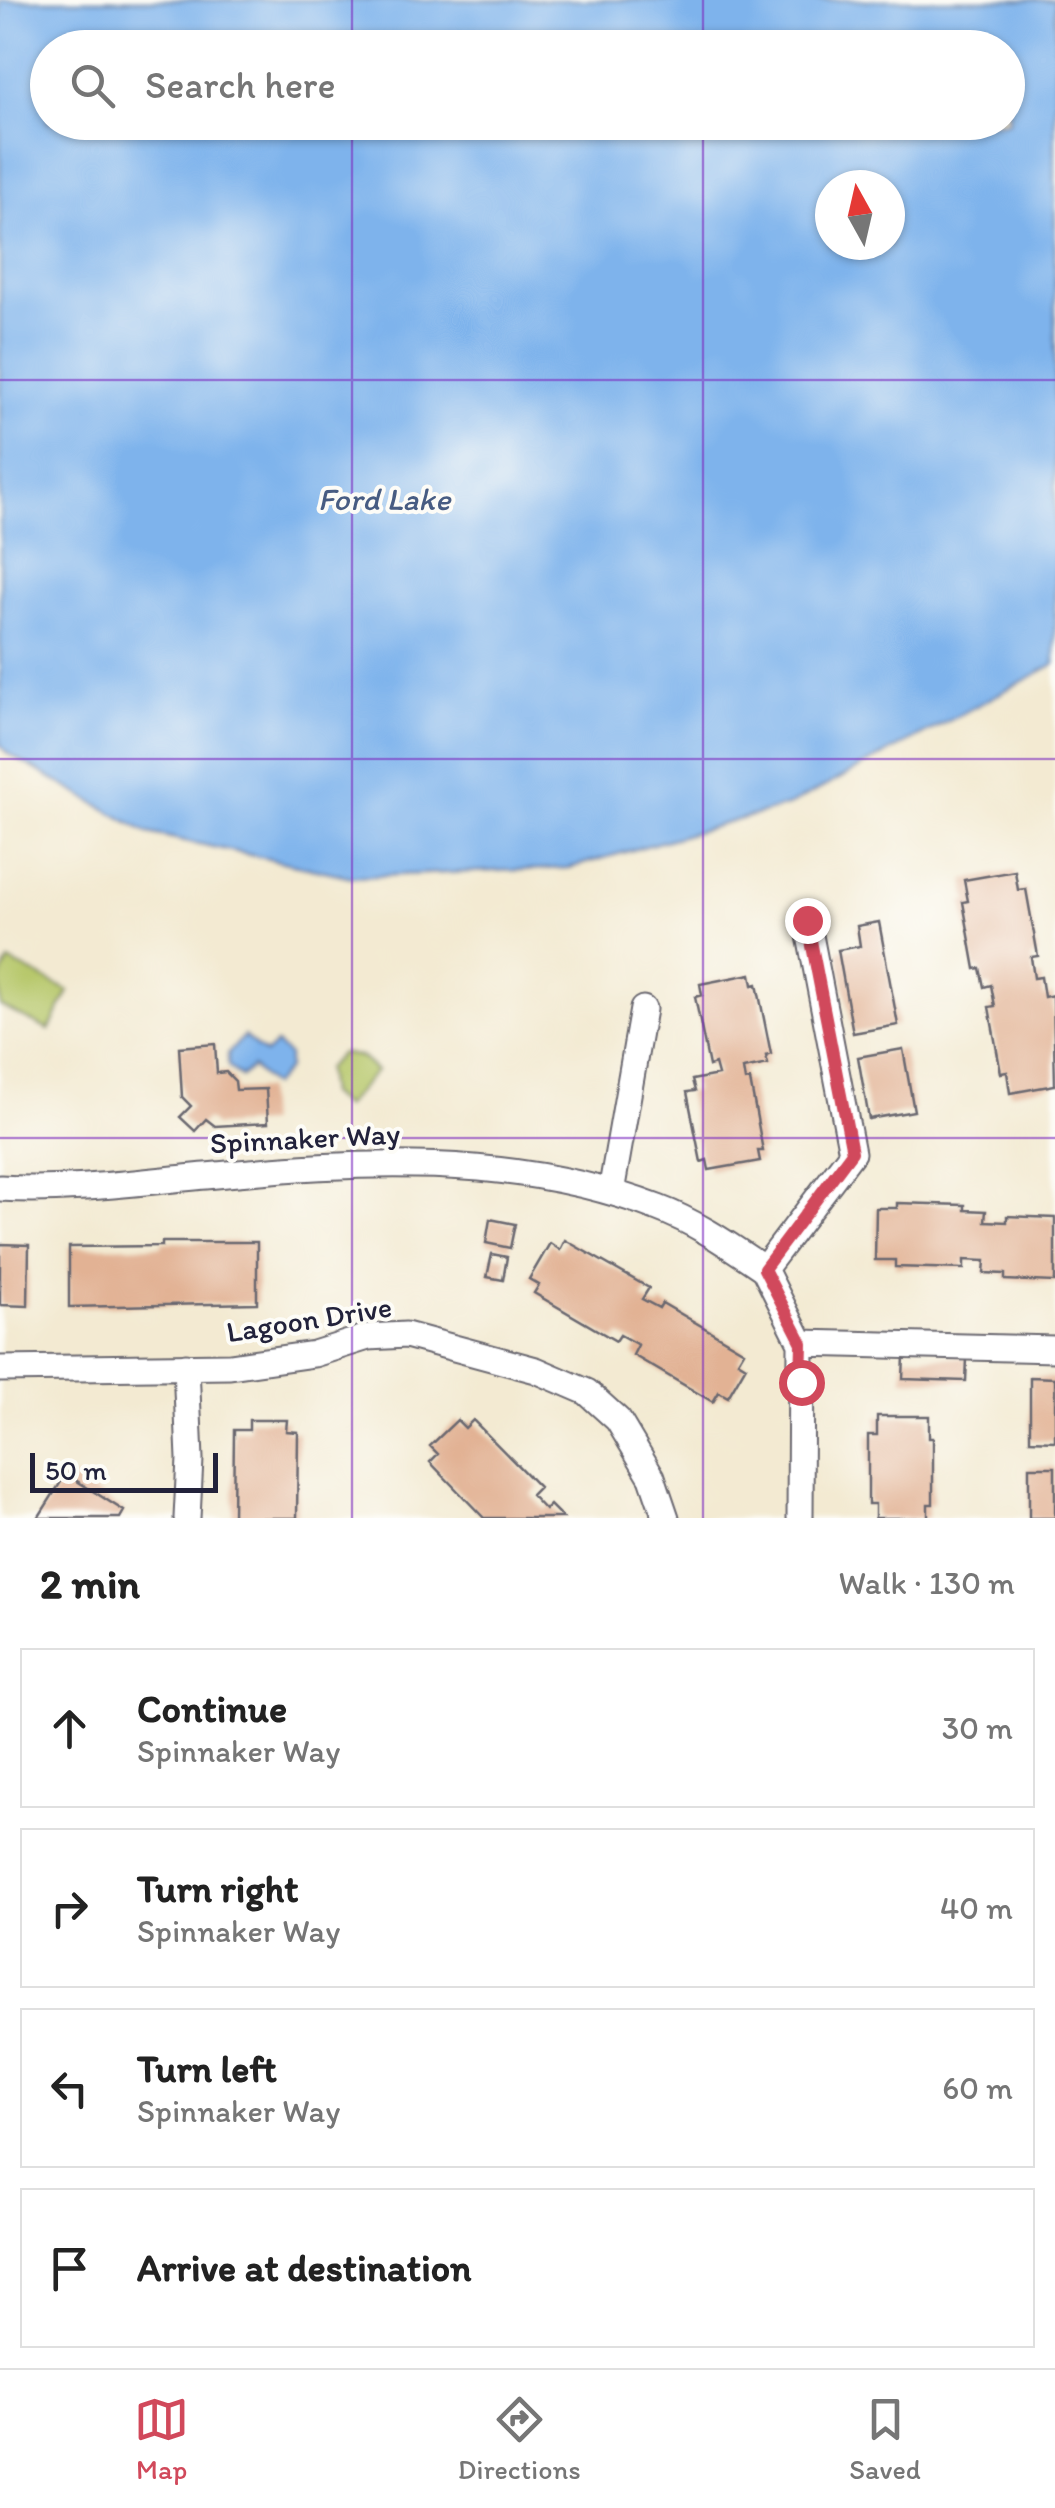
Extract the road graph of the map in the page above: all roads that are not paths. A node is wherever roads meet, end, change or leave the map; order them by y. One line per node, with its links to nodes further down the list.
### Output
1 (807, 920): 5 (street)
2 (644, 1009): 4 (street)
3 (0, 1188): 4 (street, Spinnaker Way)
4 (611, 1192): 5 (street, Spinnaker Way)
5 (764, 1269): 6 (street, Spinnaker Way)
6 (802, 1343): 7 (street); 12 (street, Spinnaker Way)
7 (1055, 1349)
8 (186, 1366): 9 (street, Lagoon Drive); 10 (street); 11 (street, Lagoon Drive)
9 (0, 1369)
10 (187, 1518)
11 (666, 1518)
12 (800, 1518)

